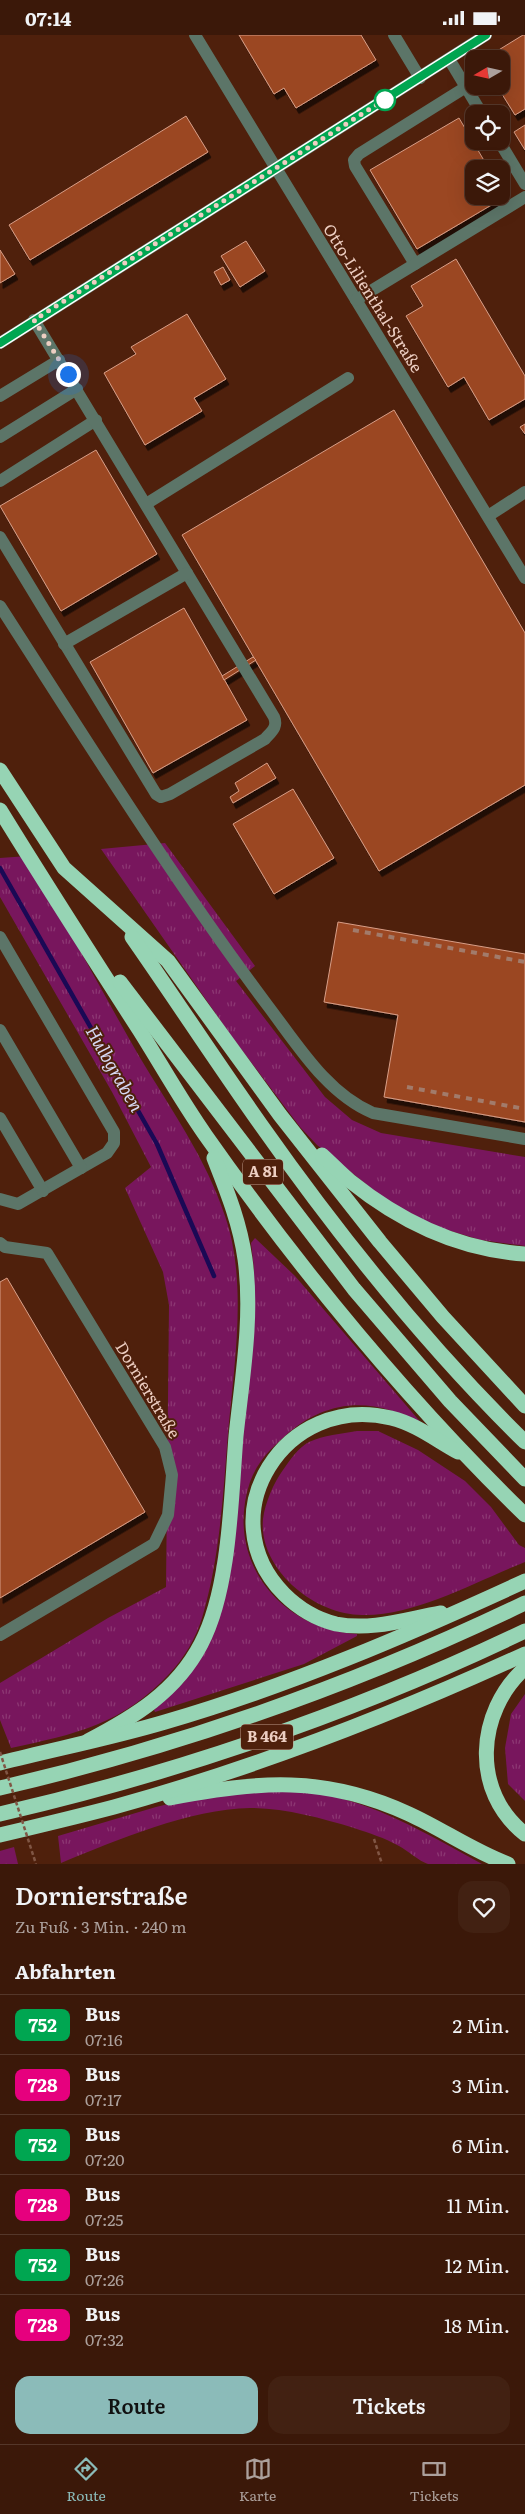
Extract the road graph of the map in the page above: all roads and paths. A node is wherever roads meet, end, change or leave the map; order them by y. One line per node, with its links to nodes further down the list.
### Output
1 (394, 35): 5 (street)
2 (486, 35): 4 (street)
3 (200, 37): 9 (street, Otto-Lilienthal-Straße)
4 (449, 59): 5 (street); 6 (street)
5 (420, 78): 9 (street)
6 (465, 85)
7 (465, 88): 12 (street)
8 (505, 150): 10 (street)
9 (275, 169): 13 (street, Otto-Lilienthal-Straße); 14 (street)
10 (525, 183)
11 (525, 197): 12 (street)
12 (415, 264): 13 (street)
13 (356, 300): 25 (street, Otto-Lilienthal-Straße)
14 (34, 320): 15 (street); 16 (street)
15 (0, 343)
16 (59, 360): 18 (street); 19 (street)
17 (348, 379): 24 (street)
18 (77, 389): 20 (street); 21 (street)
19 (0, 396)
20 (96, 420): 22 (street); 24 (street)
21 (0, 437)
22 (0, 481)
23 (525, 492): 25 (street)
24 (146, 504): 27 (street)
25 (488, 517): 28 (street, Otto-Lilienthal-Straße)
26 (0, 537): 30 (street)
27 (187, 573): 30 (street); 30 (street)
28 (525, 578)
29 (0, 606): 40 (street)
30 (64, 644)
31 (0, 770): 34 (highway, A 81)
32 (0, 810): 33 (highway, A 81)
33 (23, 847): 39 (highway); 49 (highway, A 81)
34 (118, 918): 38 (highway); 47 (highway, A 81)
35 (0, 937): 41 (street)
36 (0, 1030): 41 (street)
37 (0, 1119): 42 (street)
38 (296, 1134): 45 (highway); 46 (highway)
39 (206, 1135): 48 (highway); 58 (highway)
40 (525, 1139)
41 (82, 1168): 42 (street)
42 (43, 1191): 43 (street)
43 (0, 1199)
44 (0, 1243): 55 (street, Dornierstraße)
45 (525, 1254)
46 (525, 1406)
47 (525, 1443)
48 (467, 1457): 50 (highway); 53 (highway)
49 (525, 1479)
50 (525, 1515)
51 (525, 1581): 53 (highway)
52 (525, 1603): 61 (highway, B 464)
53 (462, 1610): 58 (highway)
54 (525, 1631): 63 (highway, B 464)
55 (0, 1635)
56 (525, 1654): 62 (highway, B 464)
57 (525, 1669): 64 (highway)
58 (88, 1741): 60 (highway)
59 (0, 1752): 67 (path, bridge)
60 (0, 1763)
61 (0, 1788)
62 (114, 1807): 65 (highway, B 464); 69 (highway)
63 (0, 1814)
64 (525, 1834)
65 (0, 1835)
66 (374, 1839): 68 (path)
67 (36, 1864)
68 (382, 1864)
69 (508, 1864)

